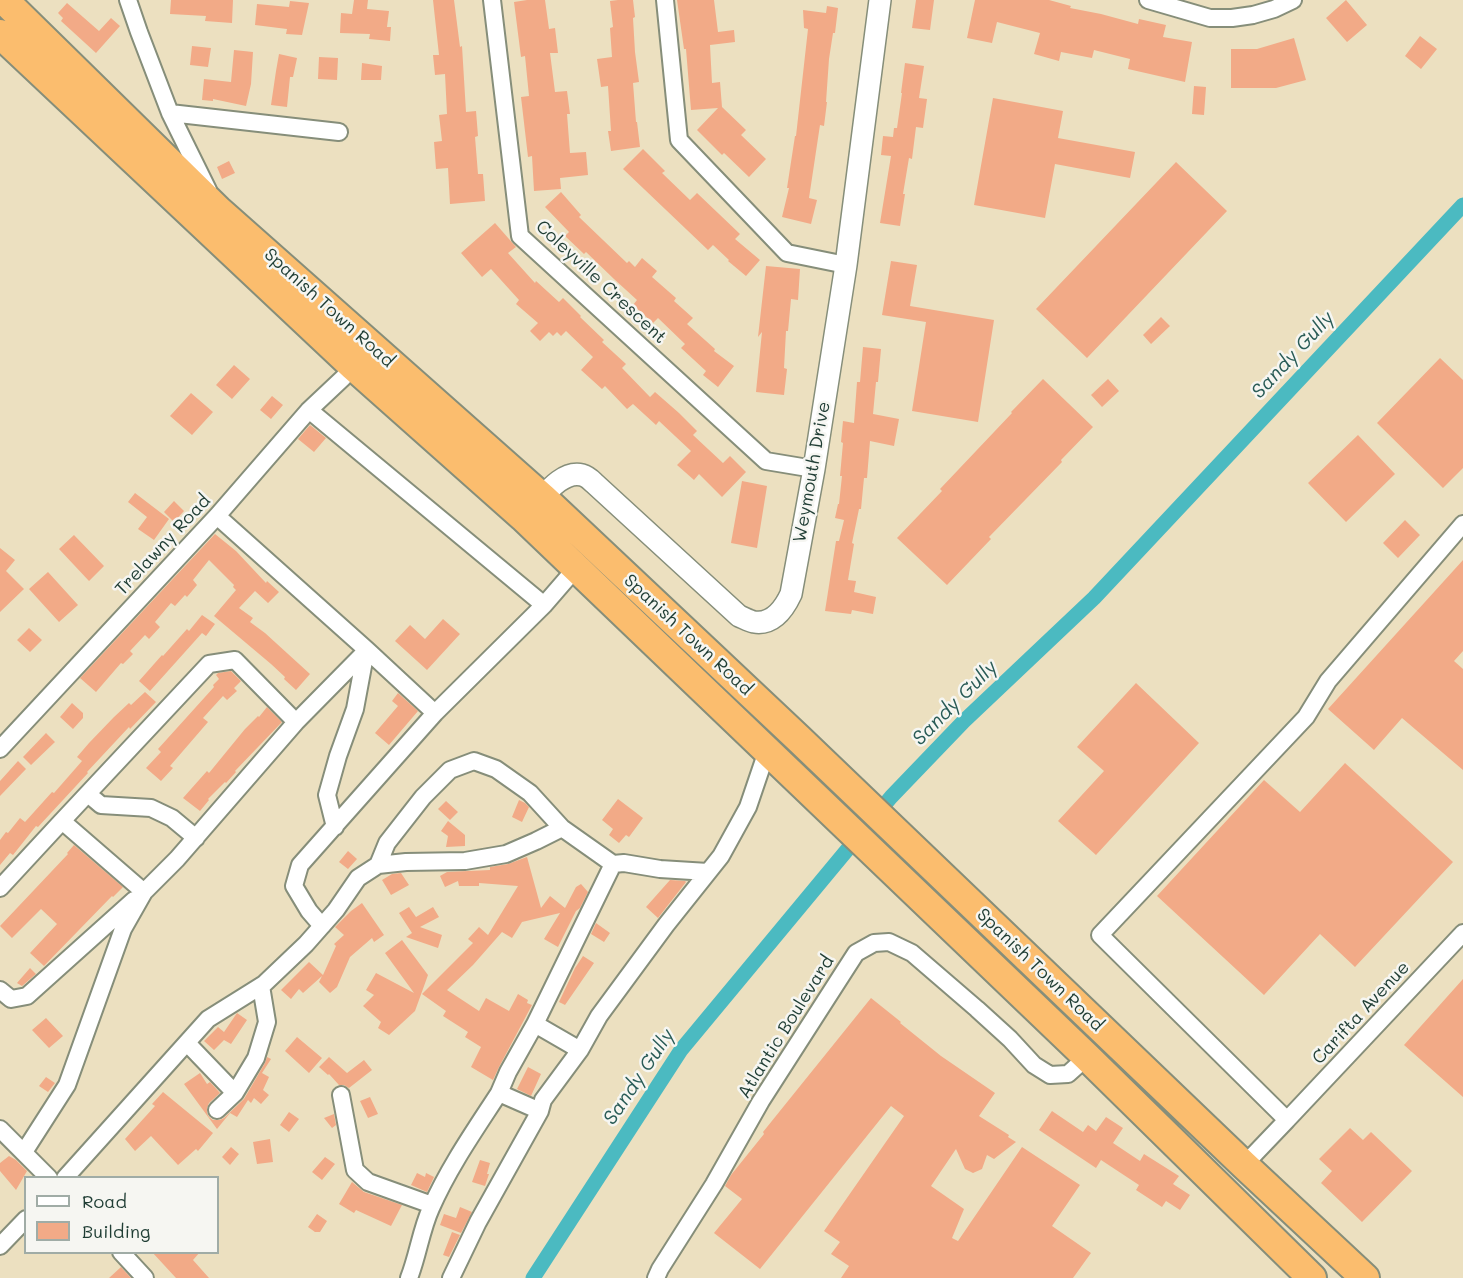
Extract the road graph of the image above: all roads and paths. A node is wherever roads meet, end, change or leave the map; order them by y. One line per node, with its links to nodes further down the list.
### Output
1 (4, 0): 8 (highway, Spanish Town Road)
2 (128, 0): 9 (street)
3 (492, 0): 15 (street, Coleyville Crescent)
4 (665, 0): 12 (street)
5 (880, 0): 12 (street, Weymouth Drive)
6 (1148, 0): 7 (street)
7 (1293, 0)
8 (14, 34): 11 (highway, Spanish Town Road); 13 (highway, Spanish Town Road)
9 (170, 112): 10 (street); 11 (street)
10 (339, 132)
11 (218, 210): 16 (highway, Spanish Town Road)
12 (846, 264): 15 (street, Weymouth Drive)
13 (353, 366): 14 (street, Trelawny Road); 16 (highway, Spanish Town Road)
14 (309, 410): 17 (street, Trelawny Road); 20 (street)
15 (814, 469): 16 (street, Weymouth Drive)
16 (533, 507): 19 (highway, Spanish Town Road); 52 (highway, Spanish Town Road)
17 (217, 516): 21 (street); 24 (street, Trelawny Road)
18 (1463, 524): 49 (street)
19 (576, 568): 20 (street); 25 (highway, Spanish Town Road)
20 (544, 604): 22 (street)
21 (367, 650): 22 (street); 23 (street); 28 (street)
22 (435, 713): 28 (street)
23 (296, 722): 26 (street); 30 (street)
24 (0, 749)
25 (767, 751): 33 (street); 43 (highway, Spanish Town Road)
26 (88, 794): 27 (street); 30 (street)
27 (62, 821): 34 (street); 35 (street)
28 (335, 826): 36 (street)
29 (562, 828): 31 (street); 32 (street); 32 (street)
30 (196, 838): 35 (street)
31 (613, 864): 33 (street); 40 (street)
32 (378, 865): 36 (street)
33 (708, 872): 42 (street)
34 (0, 888)
35 (144, 892): 39 (street); 51 (street)
36 (322, 926): 38 (street)
37 (1463, 933): 49 (street, Carifta Avenue)
38 (261, 986): 41 (street); 45 (street)
39 (0, 990)
40 (535, 1024): 42 (street); 44 (street)
41 (187, 1043): 45 (street); 54 (street)
42 (580, 1050): 48 (street)
43 (1087, 1057): 62 (street, Atlantic Boulevard); 63 (highway, Spanish Town Road)
44 (499, 1093): 48 (street); 55 (street)
45 (235, 1094): 47 (street)
46 (341, 1095): 55 (street)
47 (217, 1110)
48 (540, 1111): 61 (street)
49 (1287, 1120): 52 (street, Carifta Avenue)
50 (0, 1129): 51 (street)
51 (24, 1152): 53 (street)
52 (1244, 1165): 64 (highway, Spanish Town Road)
53 (47, 1176)
54 (66, 1176)
55 (432, 1205): 60 (street)
56 (24, 1221): 57 (street)
57 (0, 1246)
58 (123, 1254): 59 (street)
59 (145, 1278)
60 (409, 1278)
61 (451, 1278)
62 (656, 1278)
63 (1312, 1278)
64 (1365, 1278)

